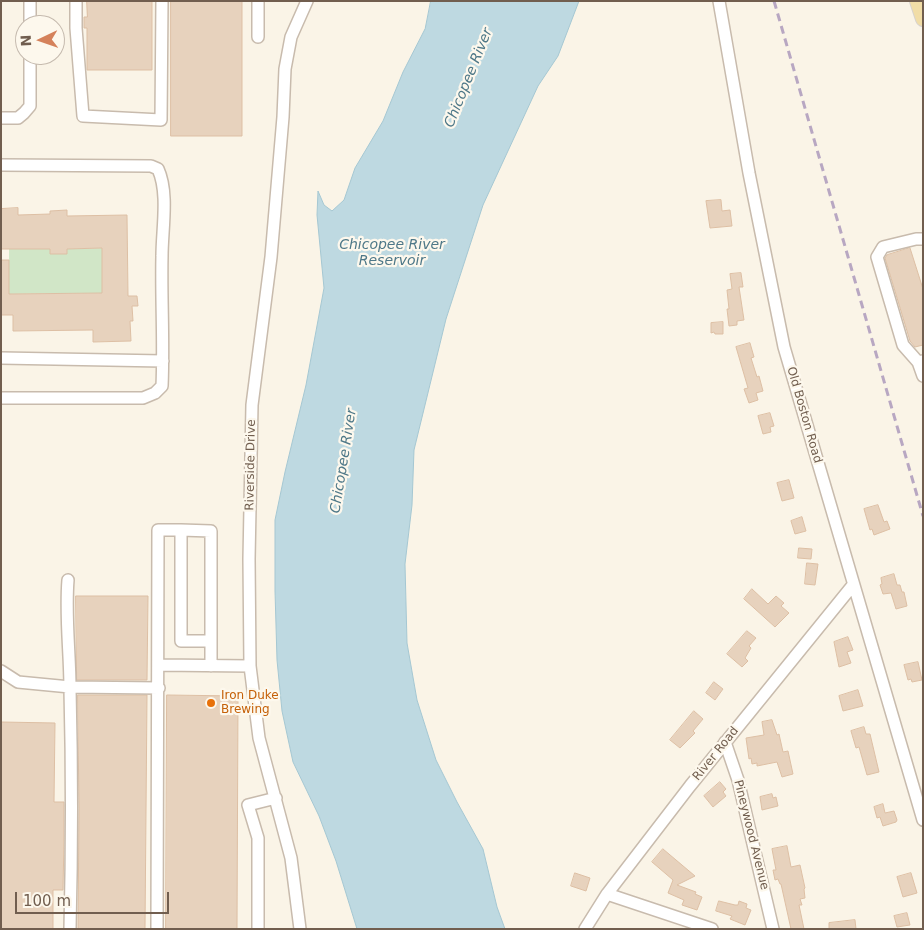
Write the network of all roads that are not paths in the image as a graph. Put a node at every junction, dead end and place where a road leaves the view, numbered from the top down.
1 (30, 1) edge
2 (76, 1) edge
3 (162, 1) edge
4 (258, 1) edge
5 (307, 1) edge
6 (719, 1) edge
7 (917, 1) edge
8 (30, 15) edge
9 (923, 19) edge
10 (258, 36) dead end
11 (30, 65) edge
12 (1, 118) edge
13 (1, 165) edge
14 (923, 239) edge
15 (1, 358) edge
16 (163, 361) junction
17 (920, 362) edge
18 (923, 376) edge
19 (1, 398) edge
20 (181, 530) junction
21 (68, 580) dead end
22 (853, 585) junction
23 (211, 641) junction
24 (159, 665) junction
25 (211, 666) junction
26 (250, 666) junction
27 (1, 671) edge
28 (70, 688) junction
29 (159, 688) junction
30 (725, 742) junction
31 (276, 798) junction
32 (923, 820) edge
33 (608, 894) junction
34 (70, 929) edge
35 (157, 929) edge
36 (258, 929) edge
37 (300, 929) edge
38 (585, 929) edge
39 (712, 929) edge
40 (773, 929) edge

1 - 8 street
2 - 3 street
4 - 10 street
5 - 26 street, Riverside Drive
6 - 22 street, Old Boston Road
7 - 9 main road
11 - 12 street
13 - 16 street
14 - 17 street
15 - 16 street
16 - 19 street
17 - 18 street
20 - 23 street
20 - 23 street
20 - 24 street
21 - 28 street
22 - 30 street, River Road
22 - 32 street, Old Boston Road
23 - 25 street
24 - 25 street
24 - 29 street
25 - 26 street
26 - 31 street, Riverside Drive
27 - 28 street
28 - 29 street
28 - 34 street
29 - 35 street
30 - 33 street, River Road
30 - 40 street, Pineywood Avenue
31 - 36 street
31 - 37 street, Riverside Drive
33 - 38 street, River Road
33 - 39 street

